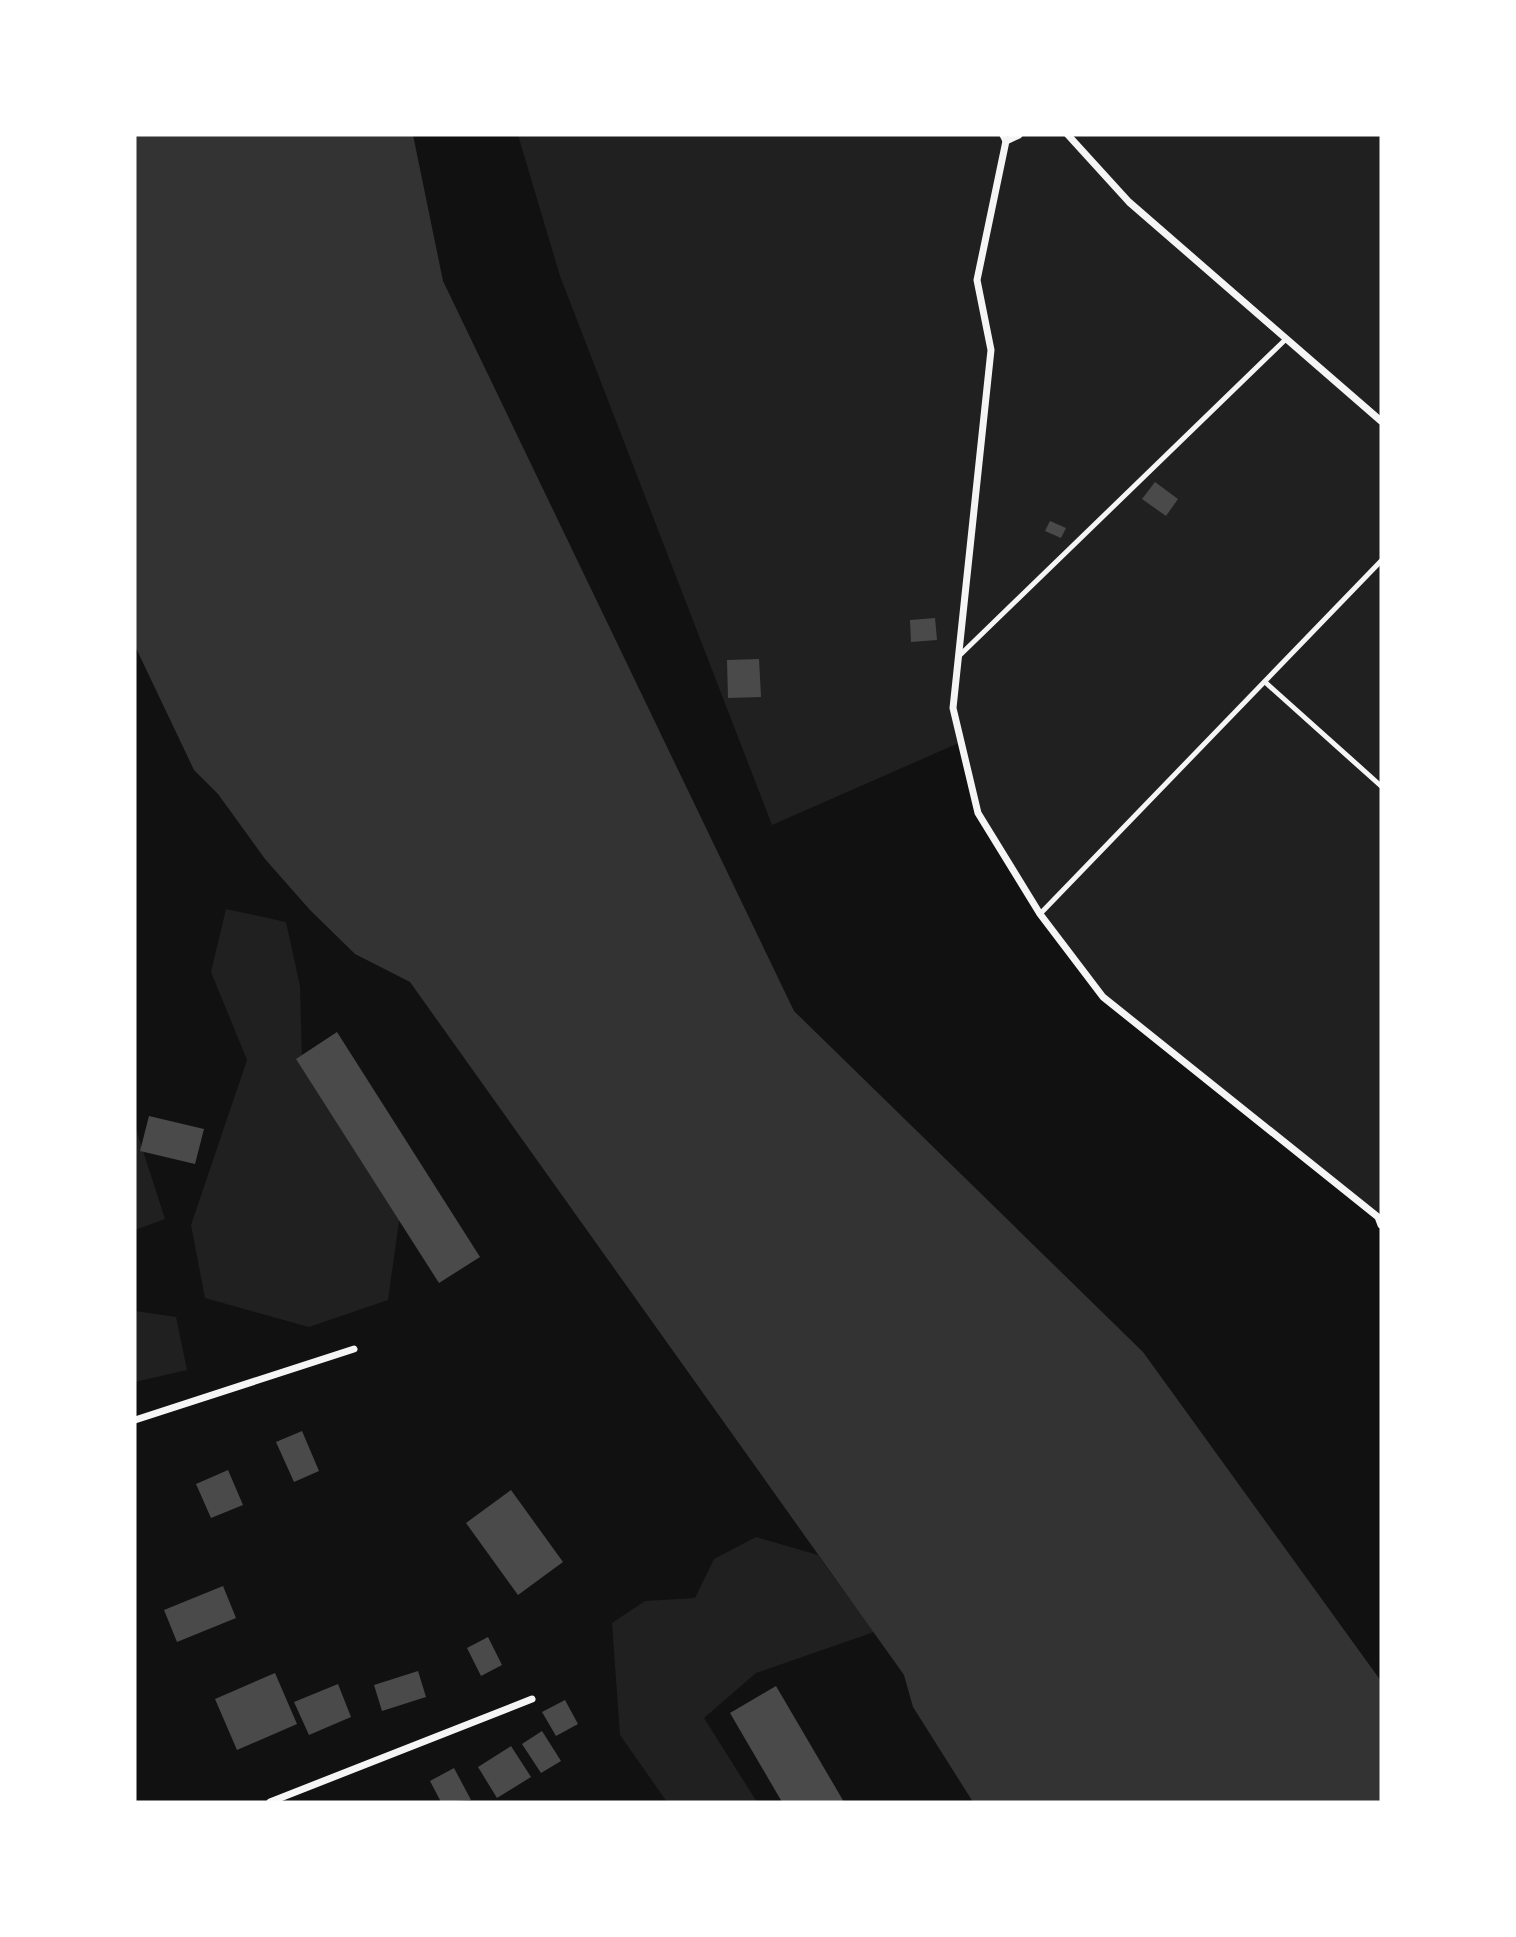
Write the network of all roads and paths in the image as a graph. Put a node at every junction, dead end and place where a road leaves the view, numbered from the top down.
1 (1019, 135) edge
2 (1068, 135) edge
3 (1005, 138) edge
4 (1286, 339) junction
5 (1381, 422) edge
6 (1381, 561) edge
7 (958, 657) junction
8 (1265, 682) junction
9 (1381, 786) edge
10 (1040, 914) junction
11 (1380, 1218) edge
12 (354, 1349) dead end
13 (135, 1420) edge
14 (532, 1699) dead end
15 (270, 1802) edge

1 - 3 street
2 - 4 street
3 - 7 street
4 - 5 street
4 - 7 lane
6 - 8 lane
7 - 10 street
8 - 9 lane
8 - 10 lane
10 - 11 street
12 - 13 street
14 - 15 street

